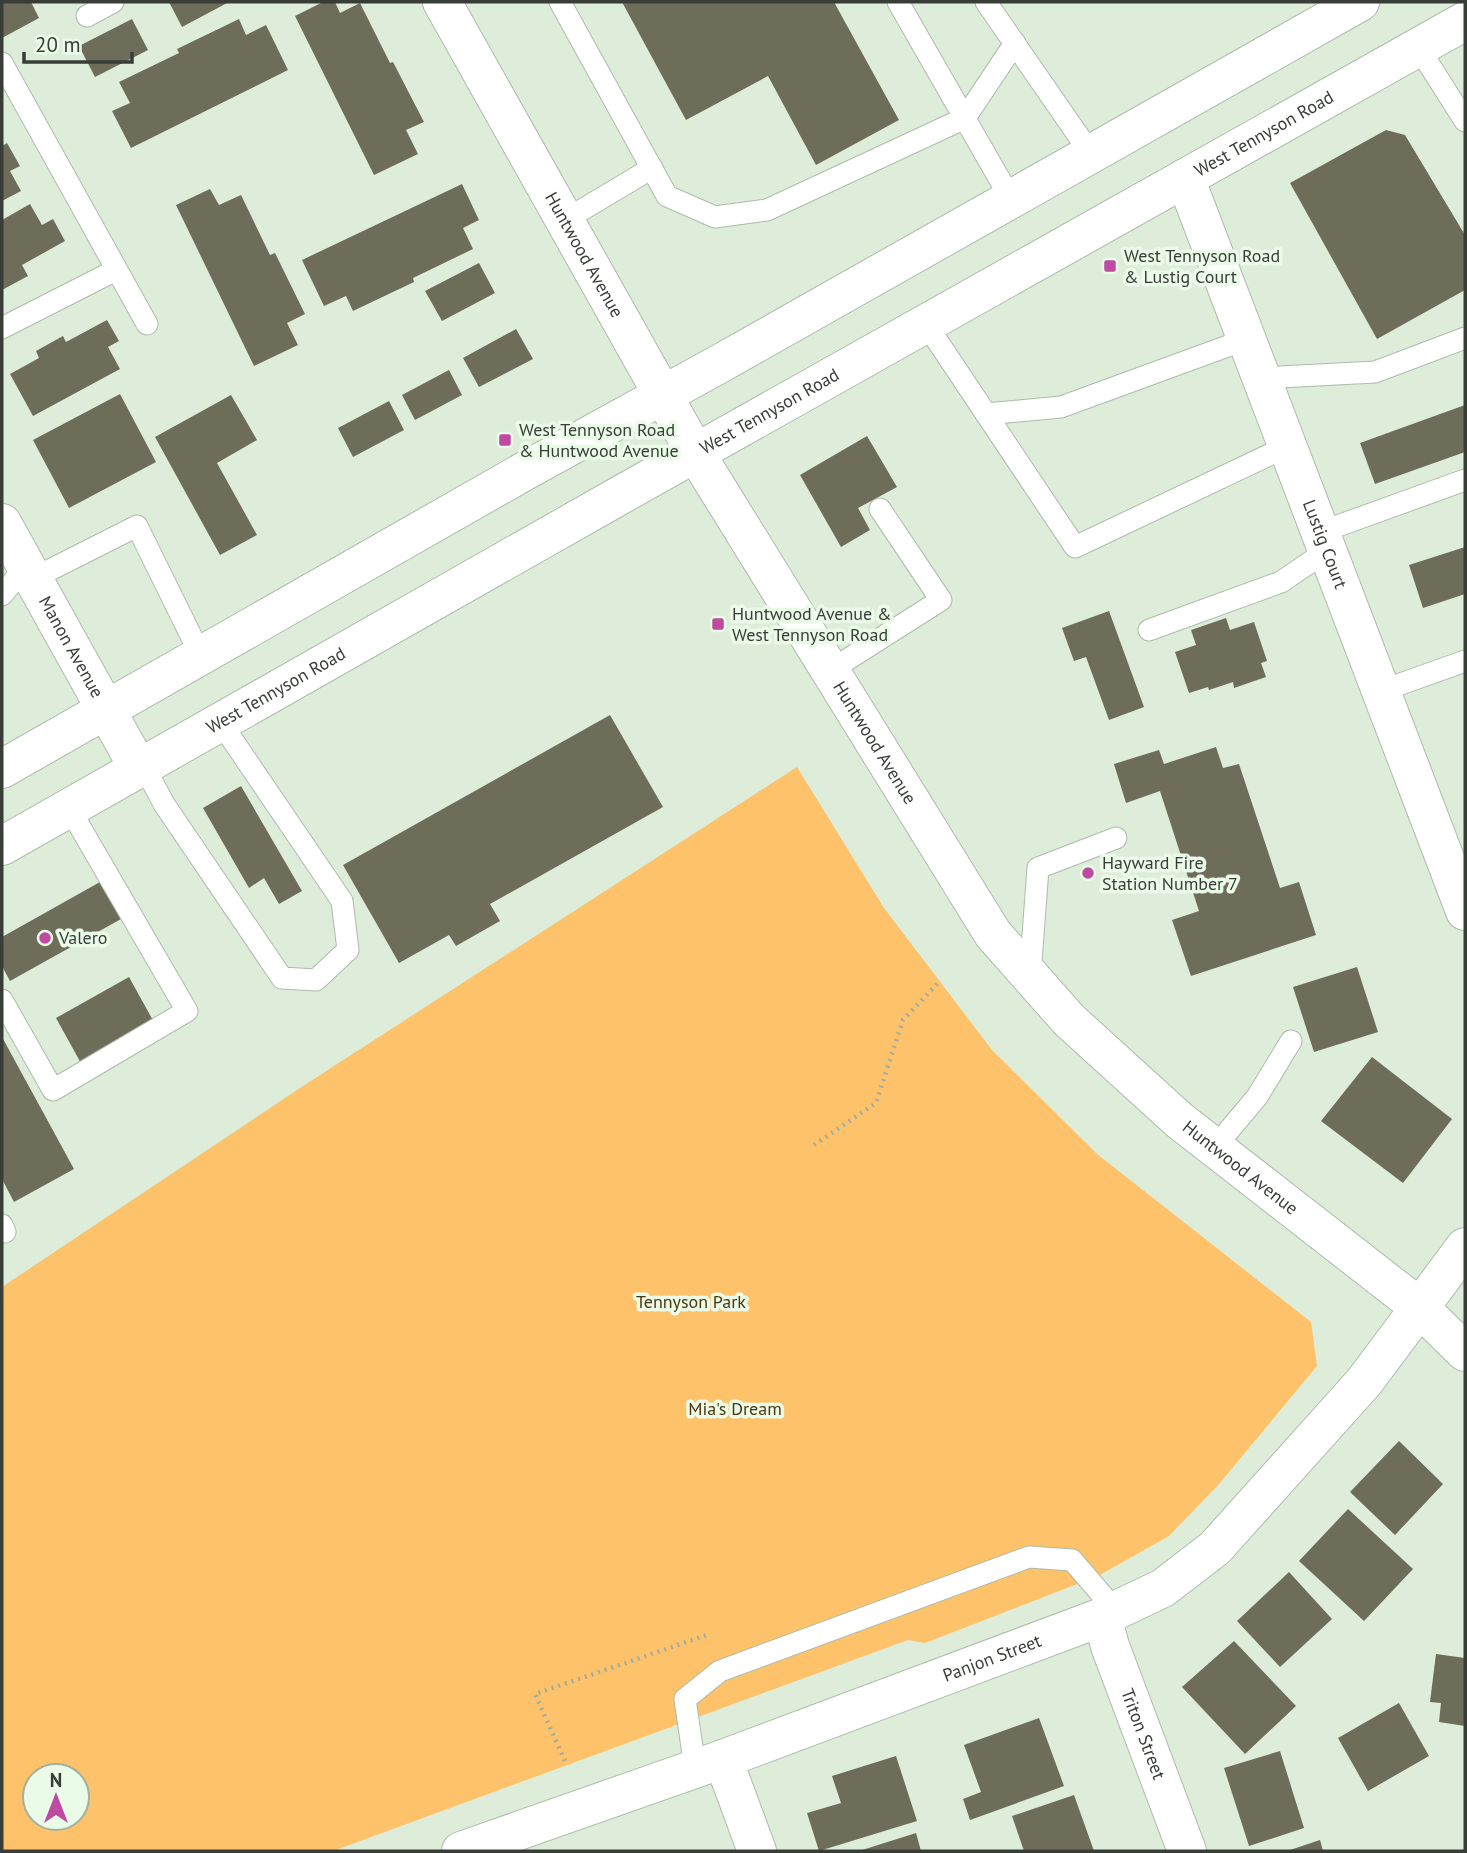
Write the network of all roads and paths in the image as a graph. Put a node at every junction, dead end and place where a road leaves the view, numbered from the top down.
1 (113, 2) edge
2 (442, 2) edge
3 (560, 2) edge
4 (898, 2) edge
5 (986, 2) edge
6 (1347, 5) edge
7 (87, 16) dead end
8 (1465, 20) edge
9 (1015, 43) junction
10 (1418, 47) junction
11 (2, 62) edge
12 (10, 95) edge
13 (965, 118) junction
14 (1465, 121) edge
15 (1091, 154) junction
16 (652, 168) junction
17 (1185, 178) junction
18 (1011, 199) junction
19 (565, 220) junction
20 (116, 270) junction
21 (147, 324) dead end
22 (926, 324) junction
23 (2, 328) edge
24 (1465, 338) edge
25 (1247, 339) junction
26 (1262, 378) junction
27 (663, 395) junction
28 (986, 414) junction
29 (1288, 446) junction
30 (696, 454) junction
31 (1465, 480) edge
32 (880, 509) dead end
33 (2, 523) edge
34 (1324, 541) junction
35 (20, 580) edge
36 (1149, 630) dead end
37 (201, 656) junction
38 (1465, 661) edge
39 (831, 670) junction
40 (1381, 691) junction
41 (105, 711) junction
42 (221, 723) junction
43 (142, 767) junction
44 (2, 769) edge
45 (69, 808) junction
46 (1116, 838) dead end
47 (2, 846) edge
48 (1465, 911) edge
49 (1030, 975) junction
50 (938, 983) dead end
51 (2, 1000) edge
52 (1291, 1041) dead end
53 (814, 1144) dead end
54 (1214, 1148) junction
55 (1465, 1247) edge
56 (1419, 1307) junction
57 (1465, 1352) edge
58 (1109, 1614) junction
59 (707, 1635) dead end
60 (565, 1761) dead end
61 (709, 1763) junction
62 (461, 1851) edge
63 (757, 1851) edge
64 (1187, 1851) edge

1 - 7 lane
2 - 19 street, Huntwood Avenue
3 - 16 lane
4 - 13 lane
5 - 9 lane
6 - 15 street
8 - 10 street, West Tennyson Road
9 - 13 lane
9 - 15 lane
10 - 14 lane
10 - 17 street, West Tennyson Road
11 - 12 lane
12 - 20 lane
13 - 16 lane
13 - 18 lane
15 - 18 street
16 - 19 lane
17 - 22 street, West Tennyson Road
17 - 25 street, Lustig Court
18 - 27 street
19 - 27 street, Huntwood Avenue
20 - 21 lane
20 - 23 lane
22 - 28 lane
22 - 30 street, West Tennyson Road
24 - 26 lane
25 - 26 street, Lustig Court
25 - 28 lane
26 - 29 street, Lustig Court
27 - 30 street, Huntwood Avenue
27 - 37 street
28 - 29 lane
29 - 34 street, Lustig Court
30 - 39 street, Huntwood Avenue
30 - 42 street, West Tennyson Road
31 - 34 lane
32 - 39 lane
33 - 35 street, Manon Avenue
34 - 36 lane
34 - 40 street, Lustig Court
35 - 37 lane
35 - 41 street, Manon Avenue
37 - 41 street
38 - 40 lane
39 - 49 street, Huntwood Avenue
40 - 48 street, Lustig Court
41 - 43 street, Manon Avenue
41 - 44 street
42 - 43 street, West Tennyson Road
42 - 43 lane
43 - 45 street, West Tennyson Road
45 - 47 street, West Tennyson Road
45 - 51 lane
46 - 49 lane
49 - 54 street, Huntwood Avenue
50 - 53 path
52 - 54 lane
54 - 56 street, Huntwood Avenue
55 - 56 street
56 - 57 street, Huntwood Avenue
56 - 58 street, Panjon Street
58 - 61 street, Panjon Street
58 - 61 lane
58 - 64 street, Triton Street
59 - 60 path
61 - 62 street, Panjon Street
61 - 63 street

